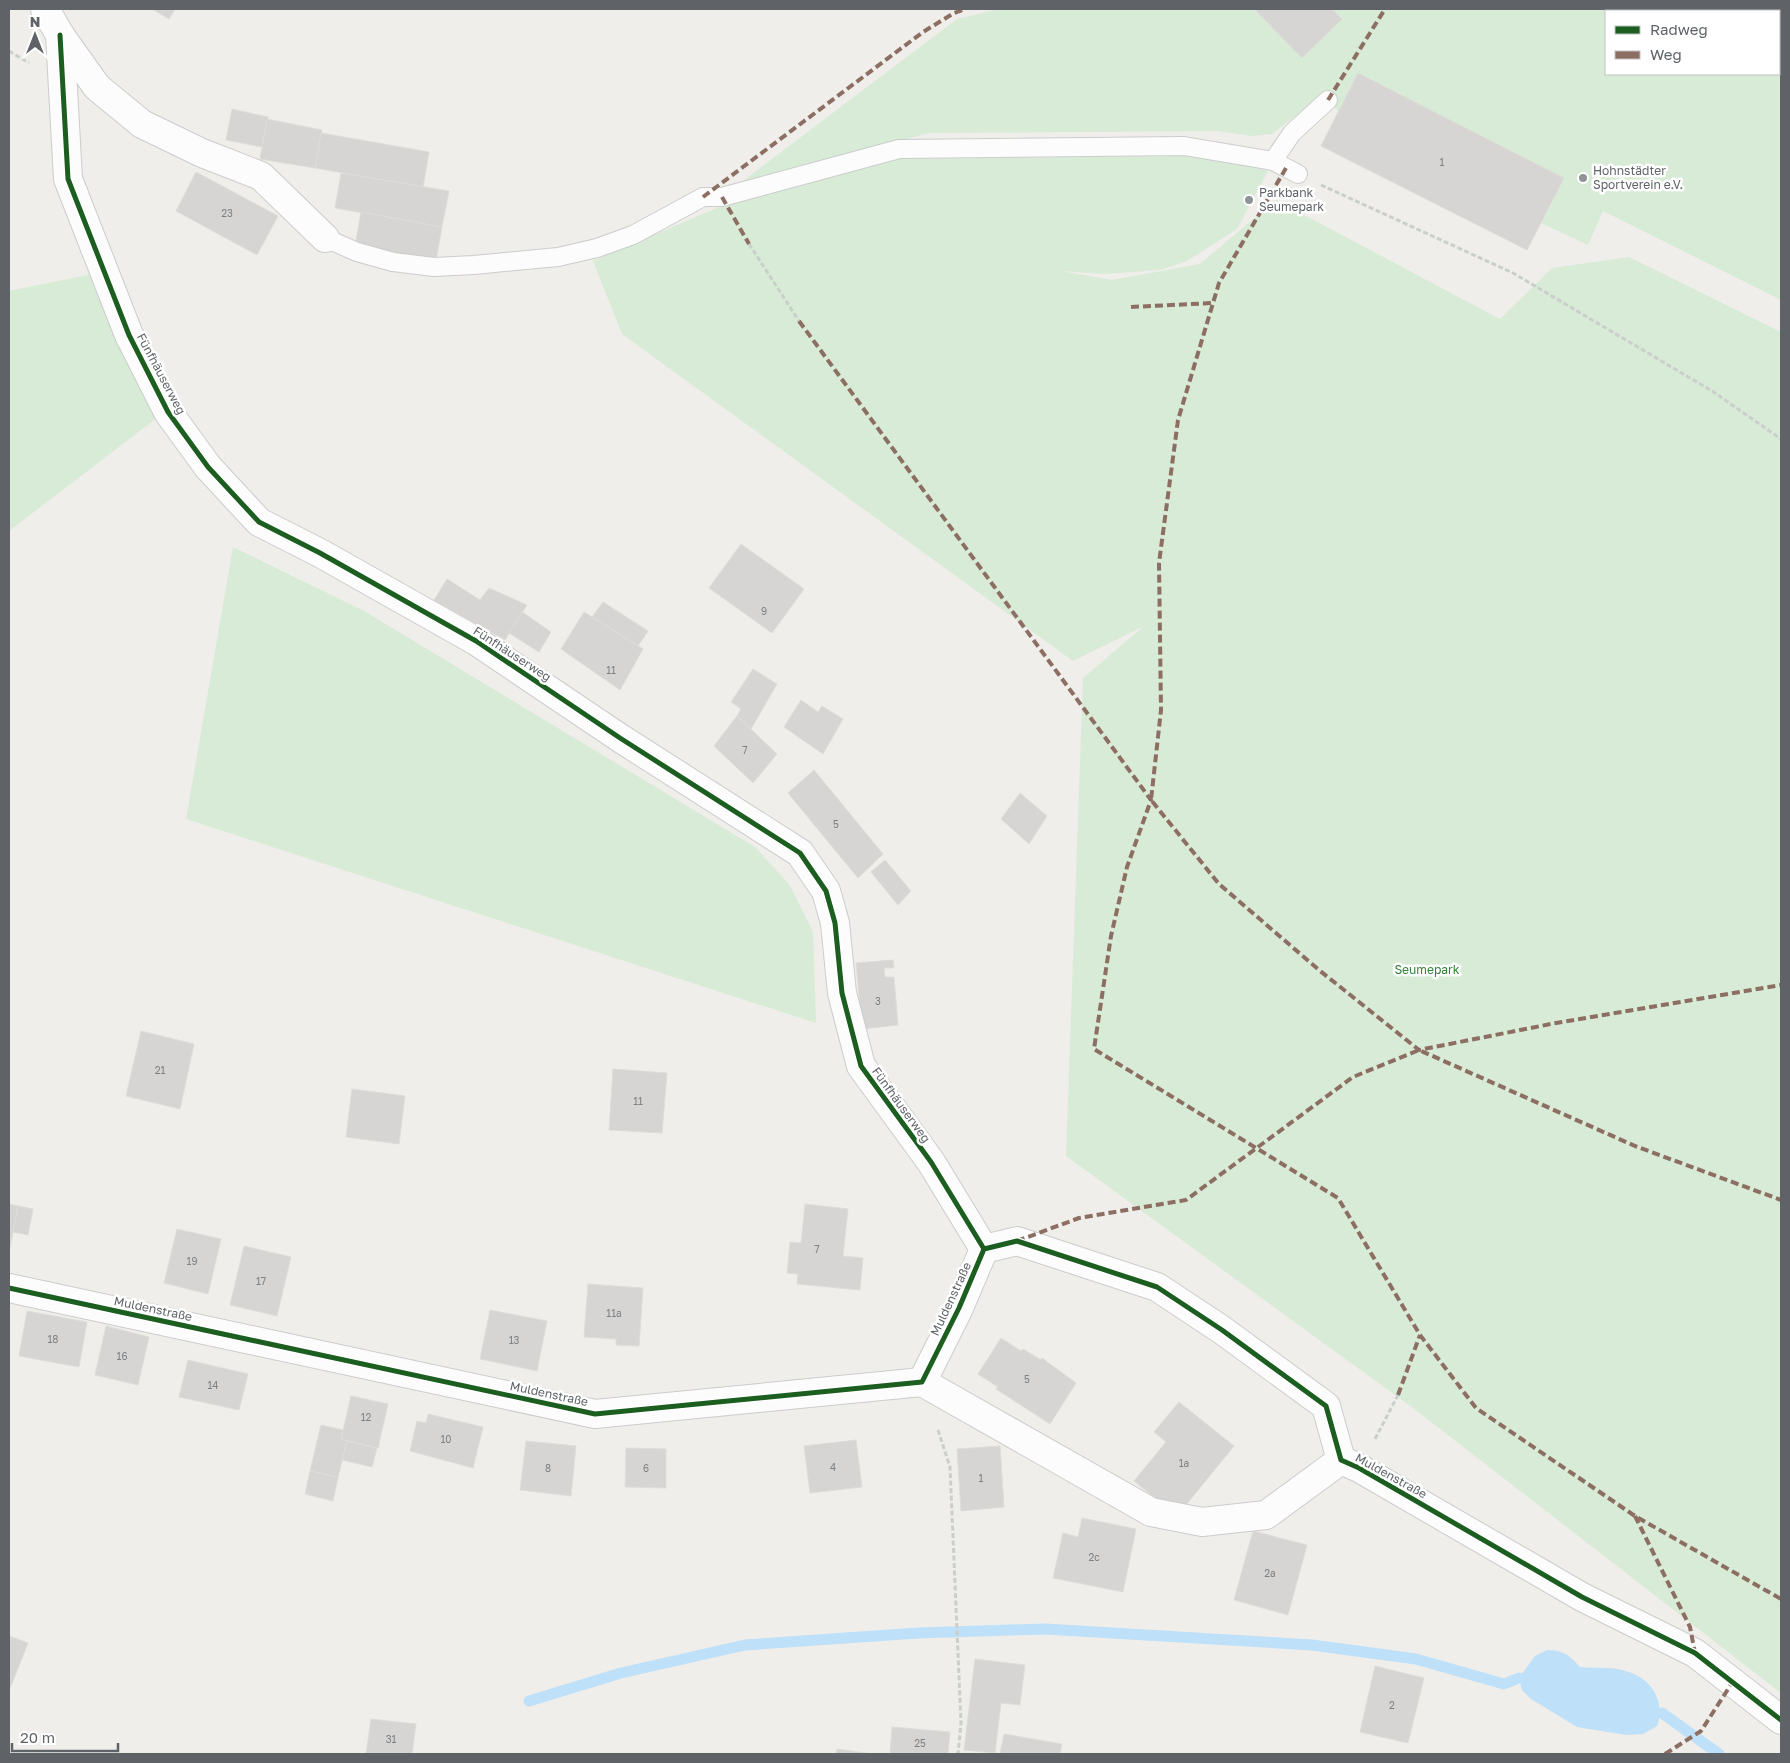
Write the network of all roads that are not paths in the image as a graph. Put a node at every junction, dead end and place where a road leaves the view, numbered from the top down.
1 (45, 9) edge
2 (60, 35) junction
3 (1328, 100) dead end
4 (1273, 161) junction
5 (1298, 174) road end
6 (325, 238) joint
7 (984, 1250) junction
8 (9, 1288) edge
9 (922, 1382) junction
10 (1350, 1464) junction
11 (1781, 1720) edge

1 - 2 street, Fünfhäuserweg
2 - 6 street, Fünfhäuserweg
2 - 7 street, Fünfhäuserweg
3 - 4 lane
4 - 5 lane
4 - 6 lane
7 - 9 street, Muldenstraße
7 - 10 street, Muldenstraße
8 - 9 street, Muldenstraße
9 - 10 street, Muldenstraße
10 - 11 street, Muldenstraße

